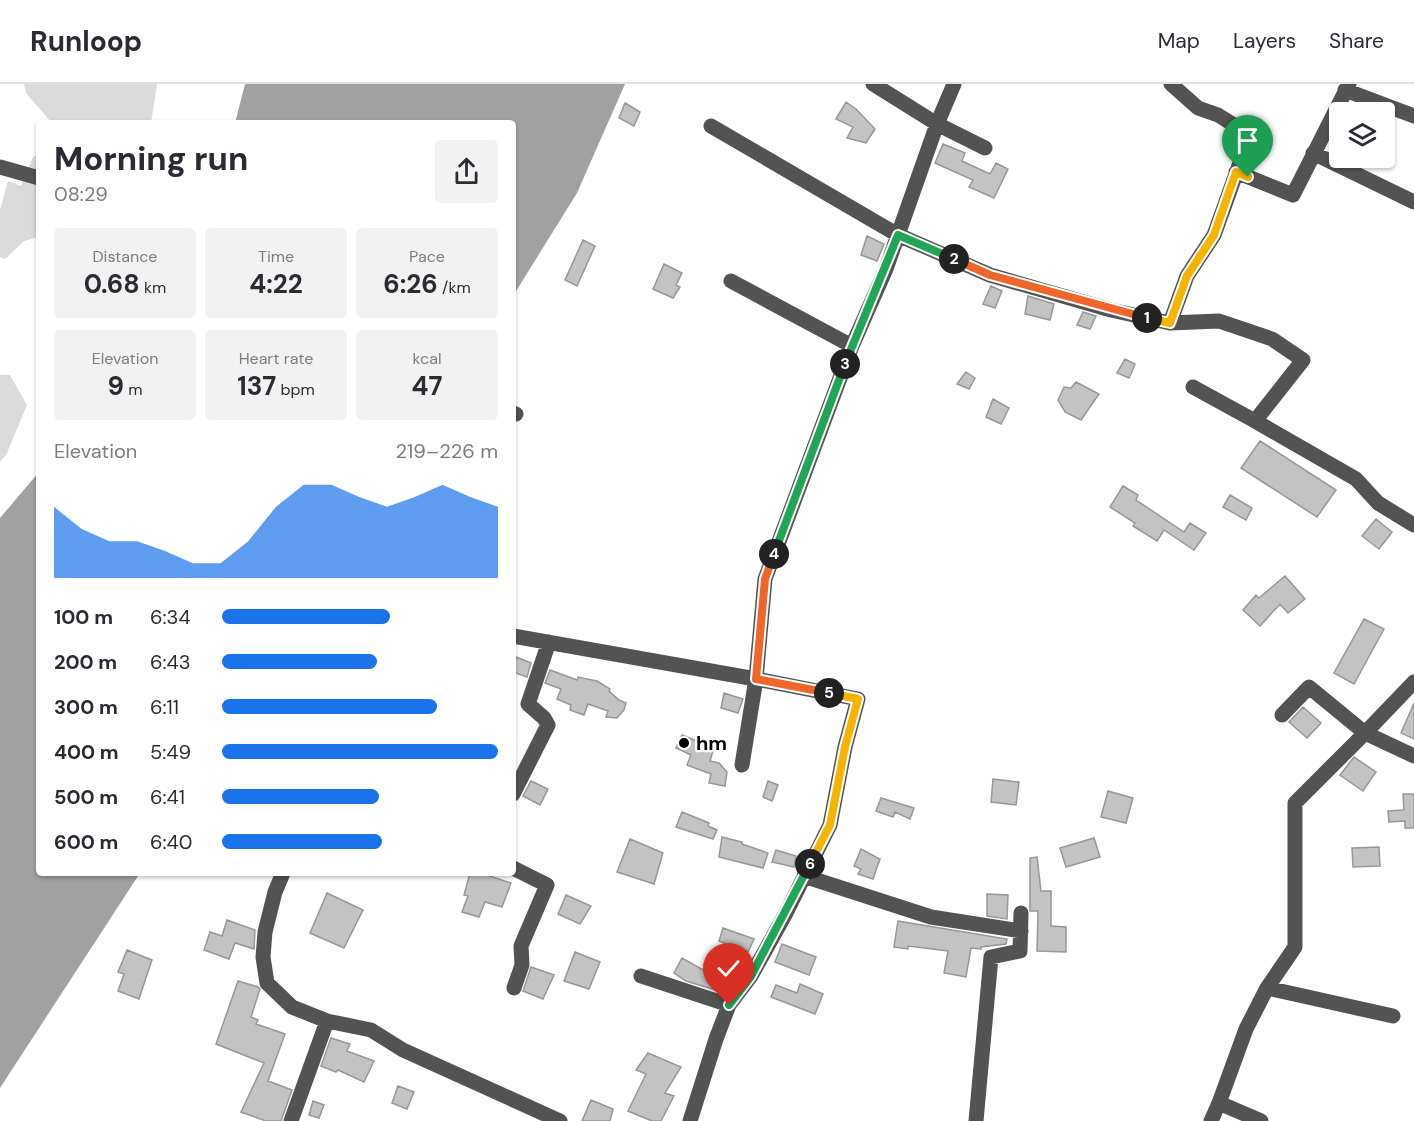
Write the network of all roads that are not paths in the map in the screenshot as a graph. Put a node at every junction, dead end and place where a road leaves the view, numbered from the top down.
1 (873, 84) edge
2 (954, 84) edge
3 (1171, 84) edge
4 (1347, 87) edge
5 (1414, 116) edge
6 (937, 124) junction
7 (711, 126) dead end
8 (985, 148) dead end
9 (1313, 153) junction
10 (0, 167) edge
11 (1236, 172) junction
12 (36, 177) edge
13 (1414, 202) edge
14 (898, 235) junction
15 (731, 281) dead end
16 (1170, 323) junction
17 (852, 346) junction
18 (1193, 387) dead end
19 (1255, 421) junction
20 (1414, 525) edge
21 (516, 636) edge
22 (549, 642) junction
23 (756, 679) junction
24 (1414, 682) edge
25 (1282, 716) dead end
26 (1365, 732) junction
27 (1414, 756) edge
28 (742, 765) dead end
29 (516, 788) edge
30 (516, 870) edge
31 (282, 876) edge
32 (804, 876) junction
33 (1022, 913) dead end
34 (1021, 931) junction
35 (641, 976) dead end
36 (514, 988) dead end
37 (1267, 988) junction
38 (729, 1005) junction
39 (1393, 1016) dead end
40 (327, 1021) junction
41 (1219, 1103) junction
42 (291, 1121) edge
43 (561, 1121) edge
44 (690, 1121) edge
45 (976, 1121) edge
46 (1211, 1121) edge
47 (1261, 1121) edge

1 - 6 street
2 - 6 street
3 - 11 street
4 - 5 street
4 - 9 street
6 - 8 street
6 - 14 street
7 - 14 street
9 - 11 street
9 - 13 street
10 - 12 street
11 - 16 street
14 - 16 street
14 - 17 street
15 - 17 street
16 - 19 street
17 - 23 street
18 - 19 street
19 - 20 street
21 - 22 street
22 - 23 street
22 - 29 street
23 - 28 street
23 - 32 street
24 - 26 street
25 - 26 street
26 - 27 street
26 - 37 street
30 - 36 street
31 - 40 street
32 - 34 street
32 - 38 street
33 - 34 street
34 - 45 street
35 - 38 street
37 - 39 street
37 - 41 street
38 - 44 street
40 - 42 street
40 - 43 street
41 - 46 street
41 - 47 street

